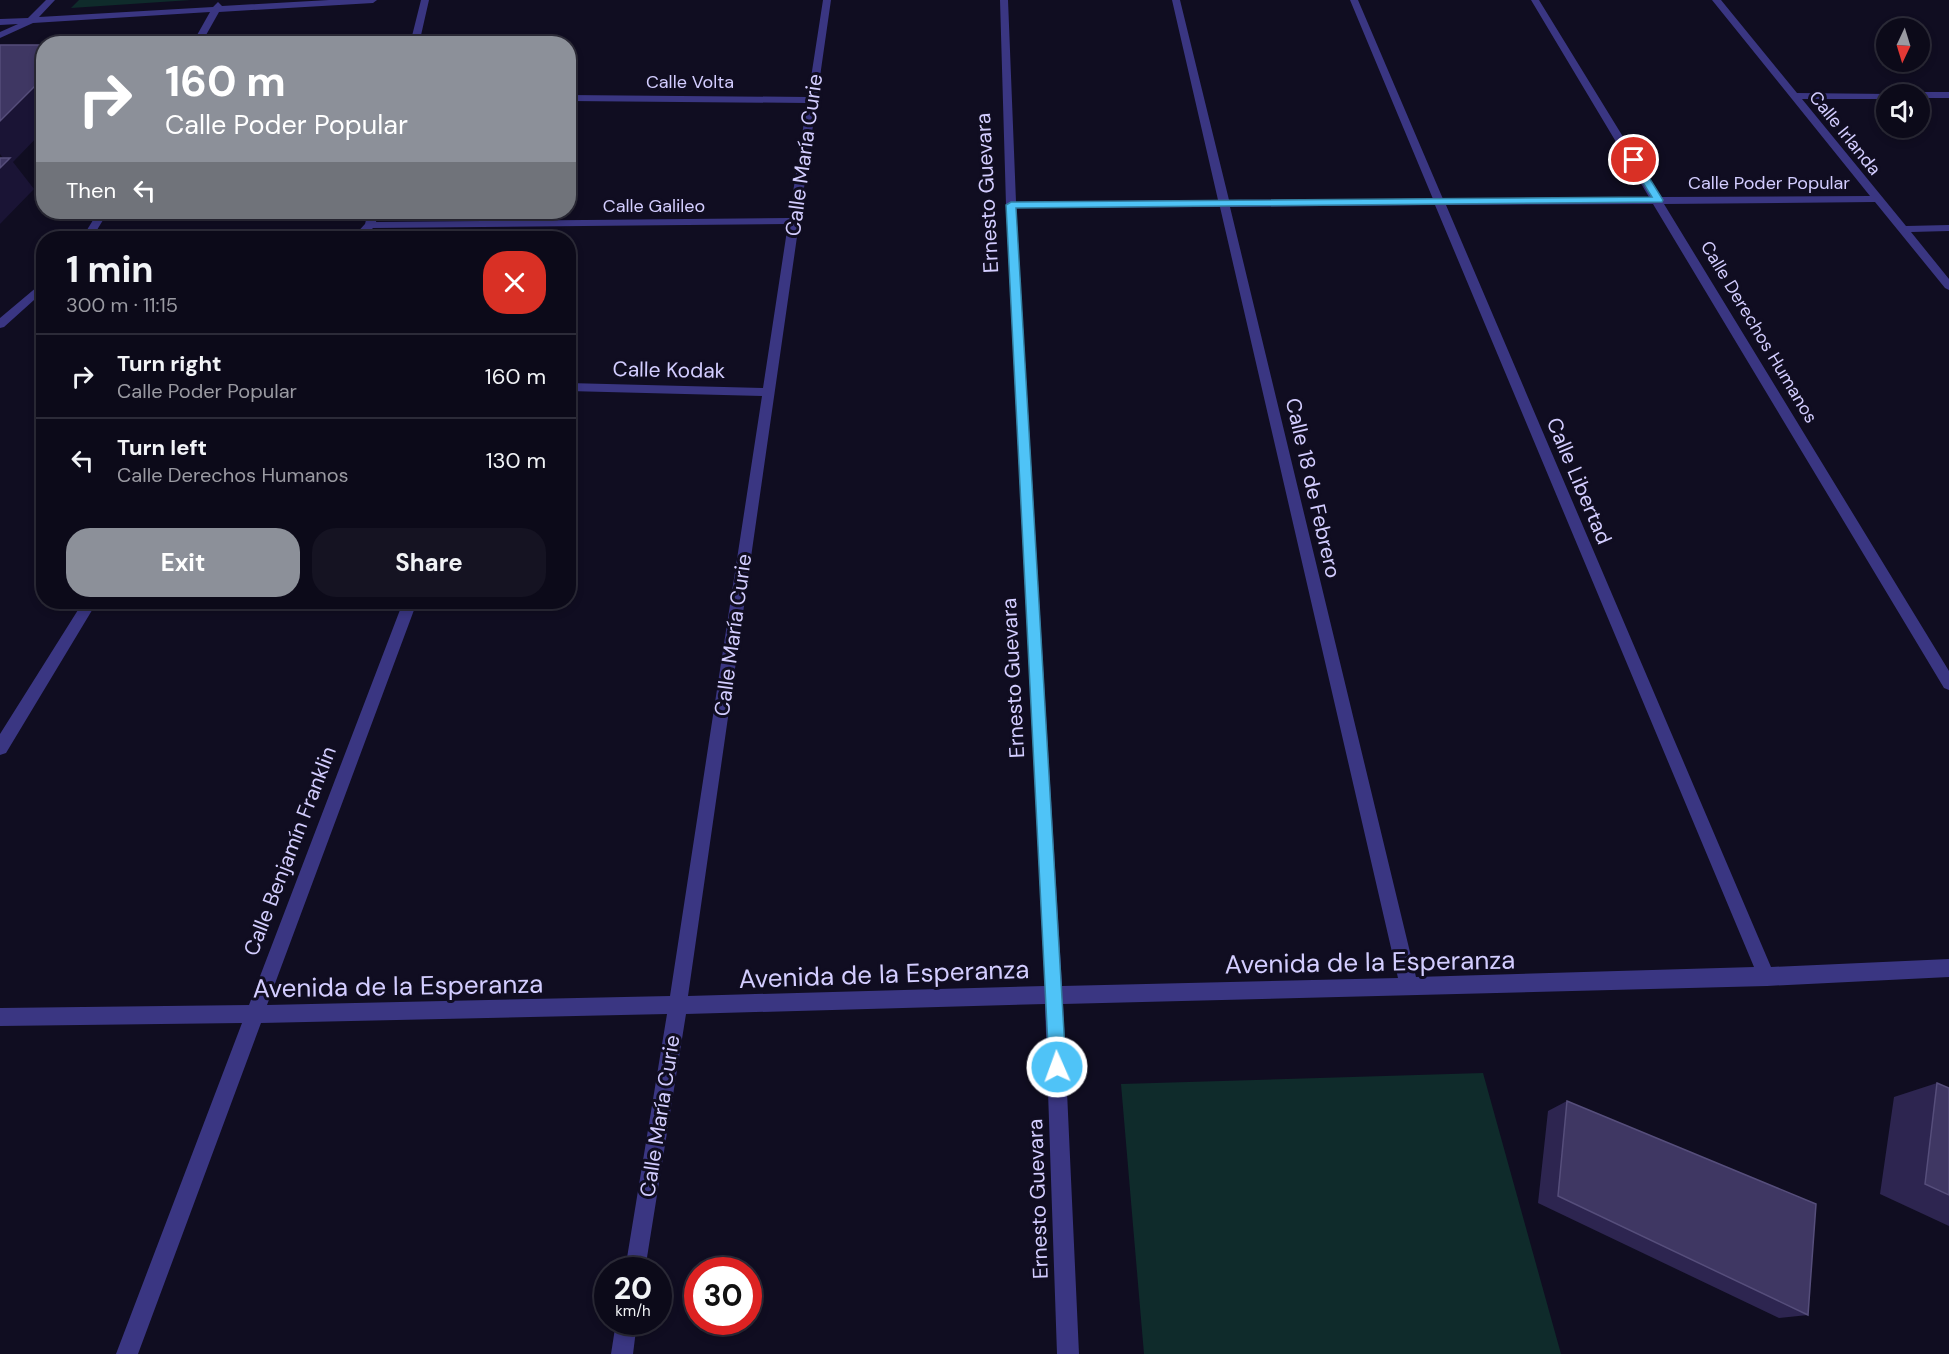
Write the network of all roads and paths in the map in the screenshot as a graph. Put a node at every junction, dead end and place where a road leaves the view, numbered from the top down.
1 (51, 0) edge
2 (221, 0) edge
3 (373, 0) edge
4 (425, 0) edge
5 (827, 0) edge
6 (1004, 0) edge
7 (1176, 0) edge
8 (1354, 0) edge
9 (1535, 0) edge
10 (1716, 0) edge
11 (215, 10) junction
12 (0, 22) edge
13 (29, 22) junction
14 (0, 35) edge
15 (200, 36) edge
16 (416, 36) edge
17 (1930, 95) edge
18 (1949, 95) edge
19 (1795, 96) junction
20 (1876, 96) edge
21 (576, 98) edge
22 (812, 100) junction
23 (1878, 199) junction
24 (1658, 200) junction
25 (1224, 202) junction
26 (1438, 202) junction
27 (1011, 205) junction
28 (371, 219) edge
29 (794, 221) junction
30 (370, 225) junction
31 (1949, 228) edge
32 (1903, 229) junction
33 (364, 231) edge
34 (1949, 286) edge
35 (36, 291) edge
36 (0, 324) edge
37 (576, 387) edge
38 (769, 392) junction
39 (86, 609) edge
40 (407, 609) edge
41 (1949, 684) edge
42 (0, 748) edge
43 (1949, 968) edge
44 (1767, 977) junction
45 (1409, 987) junction
46 (1054, 995) junction
47 (678, 1005) junction
48 (254, 1015) junction
49 (0, 1017) edge
50 (637, 1257) edge
51 (625, 1335) edge
52 (127, 1354) edge
53 (622, 1354) edge
54 (1068, 1354) edge

1 - 13 street
2 - 11 street
3 - 11 street
4 - 16 street
5 - 22 street, Calle María Curie
6 - 27 street, Ernesto Guevara
7 - 25 street, Calle 18 de Febrero
8 - 26 street, Calle Libertad
9 - 24 street, Calle Derechos Humanos
10 - 19 street, Calle Irlanda
11 - 13 street
11 - 15 street
12 - 13 street
13 - 14 street
17 - 18 street
19 - 20 street
19 - 23 street, Calle Irlanda
21 - 22 street, Calle Volta
22 - 29 street, Calle María Curie
23 - 24 street, Calle Poder Popular
23 - 32 street, Calle Irlanda
24 - 26 street, Calle Poder Popular
24 - 41 street, Calle Derechos Humanos
25 - 26 street, Calle Poder Popular
25 - 27 street, Calle Poder Popular
25 - 45 street, Calle 18 de Febrero
26 - 44 street, Calle Libertad
27 - 46 street, Ernesto Guevara
28 - 30 street
29 - 30 street, Calle Galileo
29 - 38 street, Calle María Curie
30 - 33 street
31 - 32 street
32 - 34 street, Calle Irlanda
35 - 36 street
37 - 38 street, Calle Kodak
38 - 47 street, Calle María Curie
39 - 42 street
40 - 48 street, Calle Benjamín Franklin
43 - 44 street, Avenida de la Esperanza
44 - 45 street, Avenida de la Esperanza
45 - 46 street, Avenida de la Esperanza
46 - 47 street, Avenida de la Esperanza
46 - 54 street, Ernesto Guevara
47 - 48 street, Avenida de la Esperanza
47 - 50 street, Calle María Curie
48 - 49 street, Avenida de la Esperanza
48 - 52 street, Calle Benjamín Franklin
51 - 53 street

